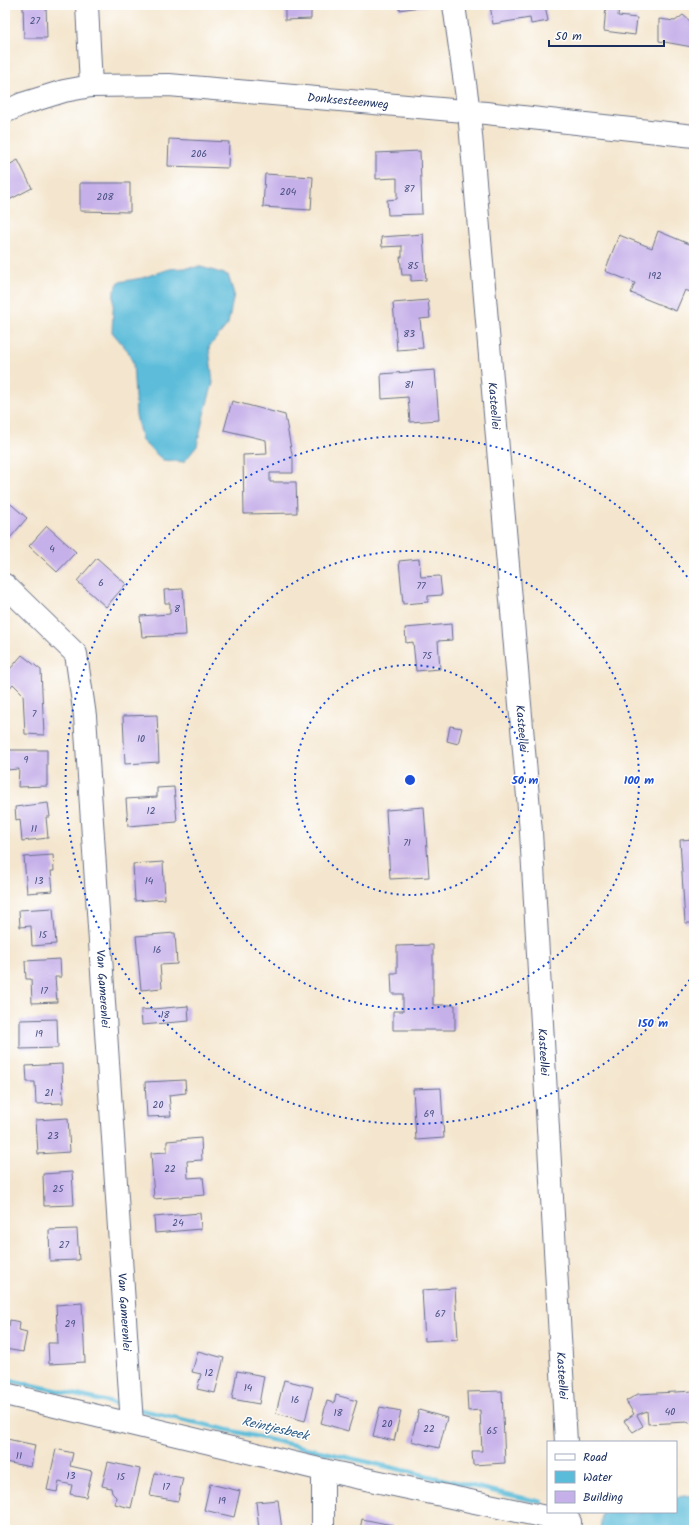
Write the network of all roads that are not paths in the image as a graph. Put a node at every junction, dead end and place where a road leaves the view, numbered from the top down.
1 (87, 5) edge
2 (454, 5) edge
3 (91, 86) junction
4 (5, 112) edge
5 (469, 112) junction
6 (694, 136) edge
7 (5, 586) edge
8 (5, 1394) edge
9 (132, 1424) junction
10 (566, 1441) edge
11 (323, 1470) junction
12 (570, 1521) edge
13 (323, 1530) edge

1 - 3 street
2 - 5 street, Kasteellei
3 - 4 street, Donksesteenweg
3 - 5 street, Donksesteenweg
5 - 6 street, Donksesteenweg
5 - 10 street, Kasteellei
7 - 9 street, Van Gamerenlei
8 - 9 street
9 - 11 street
11 - 12 street
11 - 13 street

